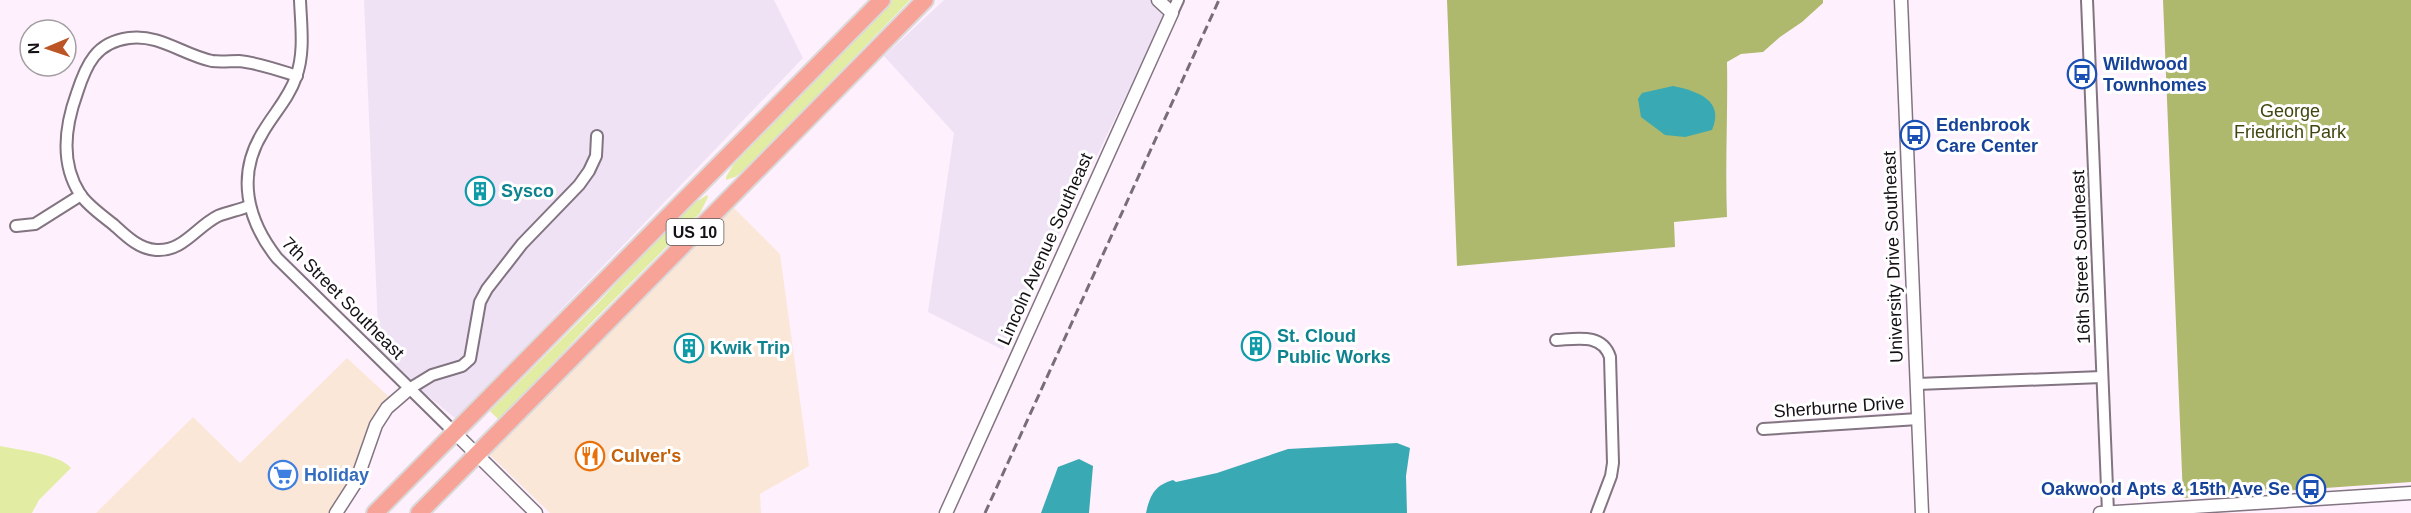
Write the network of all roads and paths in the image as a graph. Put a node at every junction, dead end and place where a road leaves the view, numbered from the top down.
1 (300, 0) edge
2 (882, 0) edge
3 (925, 0) edge
4 (1158, 0) edge
5 (1178, 0) edge
6 (1901, 0) edge
7 (2087, 0) edge
8 (1172, 13) junction
9 (297, 76) junction
10 (597, 136) dead end
11 (81, 195) junction
12 (249, 206) junction
13 (16, 226) dead end
14 (1556, 340) dead end
15 (2102, 377) junction
16 (1917, 384) junction
17 (410, 389) junction
18 (1918, 419) junction
19 (1763, 429) dead end
20 (454, 432) junction
21 (477, 455) junction
22 (2411, 494) edge
23 (534, 512) edge
24 (2108, 512) edge
25 (336, 513) edge
26 (375, 513) edge
27 (419, 513) edge
28 (946, 513) edge
29 (1597, 513) edge
30 (1922, 513) edge
31 (2100, 513) edge

1 - 9 street, 7th Street Southeast
2 - 20 highway, US 10
3 - 21 highway, US 10
4 - 8 street
5 - 8 street, Lincoln Avenue Southeast
6 - 16 street, University Drive Southeast
7 - 15 street, 16th Street Southeast
8 - 28 street, Lincoln Avenue Southeast
9 - 11 street
9 - 12 street, 7th Street Southeast
10 - 17 street
11 - 12 street
11 - 13 street
12 - 17 street, 7th Street Southeast
14 - 29 street
15 - 16 street
15 - 24 street, 16th Street Southeast
16 - 18 street, University Drive Southeast
17 - 20 street, 7th Street Southeast
17 - 25 street
18 - 19 street, Sherburne Drive
18 - 30 street, University Drive Southeast
20 - 21 street
20 - 26 highway, US 10
21 - 23 street
21 - 27 highway, US 10
22 - 24 street
24 - 31 street

